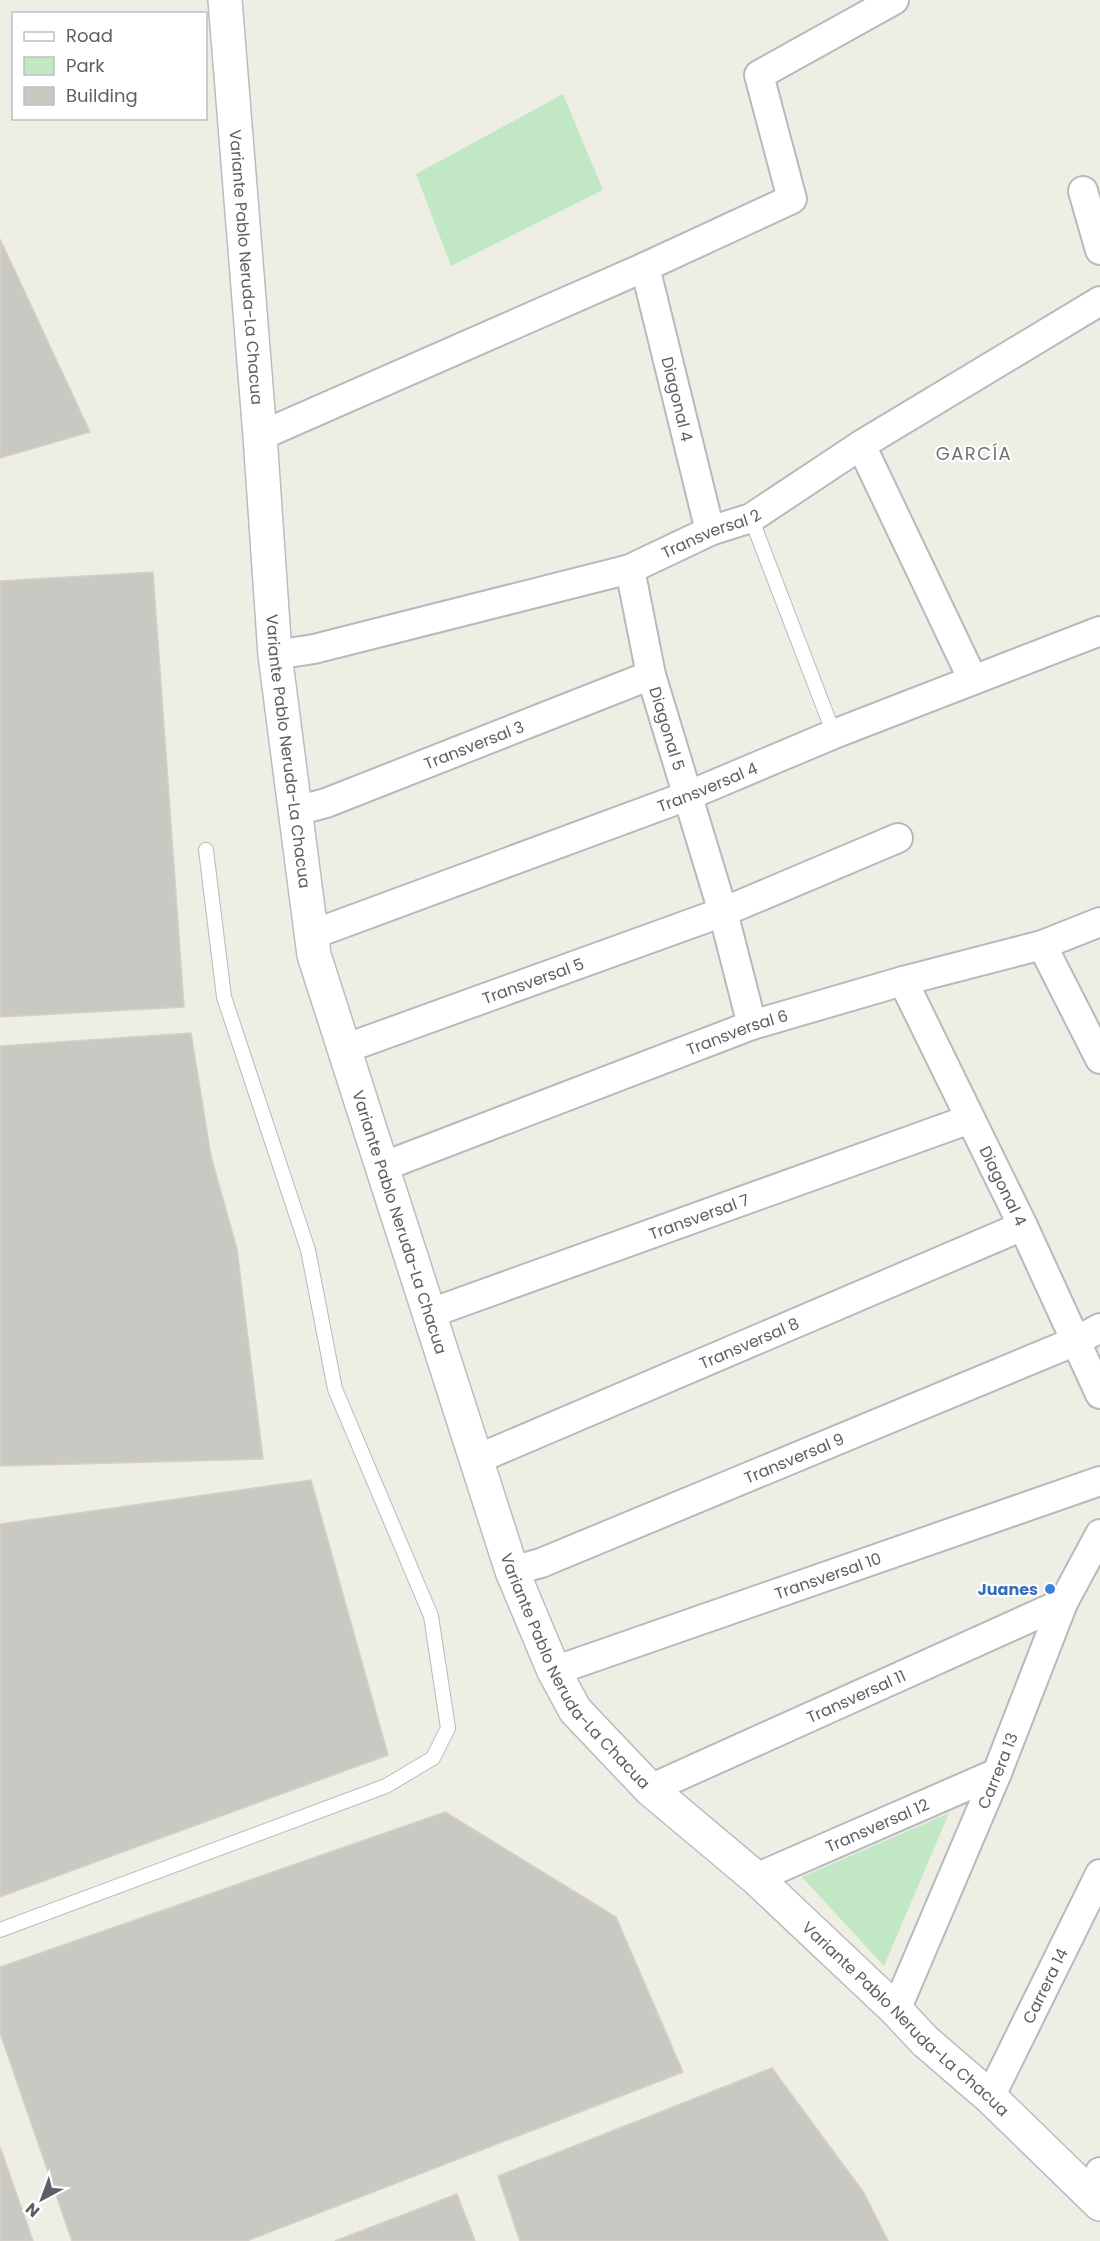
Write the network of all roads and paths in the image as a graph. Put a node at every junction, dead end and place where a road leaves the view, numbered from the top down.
1 (225, 0) edge
2 (894, 0) edge
3 (1083, 191) dead end
4 (1100, 250) edge
5 (645, 267) junction
6 (1100, 301) edge
7 (260, 436) junction
8 (861, 445) junction
9 (751, 518) junction
10 (710, 531) junction
11 (630, 569) junction
12 (1100, 631) edge
13 (275, 655) junction
14 (651, 675) junction
15 (973, 680) junction
16 (834, 734) junction
17 (687, 796) junction
18 (296, 811) junction
19 (898, 838) dead end
20 (206, 850) dead end
21 (723, 912) junction
22 (1100, 922) edge
23 (311, 935) junction
24 (1042, 945) junction
25 (903, 981) junction
26 (752, 1025) junction
27 (344, 1049) junction
28 (1100, 1059) edge
29 (970, 1119) junction
30 (382, 1167) junction
31 (1023, 1226) junction
32 (428, 1314) junction
33 (1088, 1334) edge
34 (1100, 1394) edge
35 (475, 1460) junction
36 (1100, 1481) edge
37 (1100, 1534) edge
38 (512, 1571) junction
39 (1063, 1603) junction
40 (554, 1671) junction
41 (997, 1773) junction
42 (650, 1789) junction
43 (1100, 1874) edge
44 (756, 1878) junction
45 (0, 1930) edge
46 (896, 2010) junction
47 (990, 2097) junction
48 (1097, 2189) edge

1 - 7 street, Variante Pablo Neruda-La Chacua
2 - 5 street
3 - 4 street
5 - 7 street
5 - 10 street, Diagonal 4
6 - 8 street, Transversal 2
7 - 13 street, Variante Pablo Neruda-La Chacua
8 - 9 street, Transversal 2
8 - 15 street
9 - 10 street, Transversal 2
9 - 16 lane
10 - 11 street, Transversal 2
11 - 13 street, Transversal 2
11 - 14 street, Diagonal 5
12 - 15 street, Transversal 4
13 - 18 street, Variante Pablo Neruda-La Chacua
14 - 17 street, Diagonal 5
14 - 18 street, Transversal 3
15 - 16 street, Transversal 4
16 - 17 street, Transversal 4
17 - 21 street, Diagonal 5
17 - 23 street, Transversal 4
18 - 23 street, Variante Pablo Neruda-La Chacua
19 - 21 street, Transversal 5
20 - 45 lane
21 - 26 street, Diagonal 5
21 - 27 street, Transversal 5
22 - 24 street, Transversal 6
23 - 27 street, Variante Pablo Neruda-La Chacua
24 - 25 street, Transversal 6
24 - 28 street
25 - 26 street, Transversal 6
25 - 29 street, Diagonal 4
26 - 30 street, Transversal 6
27 - 30 street, Variante Pablo Neruda-La Chacua
29 - 31 street, Diagonal 4
29 - 32 street, Transversal 7
30 - 32 street, Variante Pablo Neruda-La Chacua
31 - 33 street, Diagonal 4
31 - 35 street, Transversal 8
32 - 35 street, Variante Pablo Neruda-La Chacua
33 - 34 street, Diagonal 4
33 - 38 street, Transversal 9
35 - 38 street, Variante Pablo Neruda-La Chacua
36 - 40 street, Transversal 10
37 - 39 street, Carrera 13
38 - 40 street, Variante Pablo Neruda-La Chacua
39 - 41 street, Carrera 13
39 - 42 street, Transversal 11
40 - 42 street, Variante Pablo Neruda-La Chacua
41 - 44 street, Transversal 12
41 - 46 street, Carrera 13
42 - 44 street, Variante Pablo Neruda-La Chacua
43 - 47 street, Carrera 14
44 - 46 street, Variante Pablo Neruda-La Chacua
46 - 47 street, Variante Pablo Neruda-La Chacua
47 - 48 street, Variante Pablo Neruda-La Chacua

